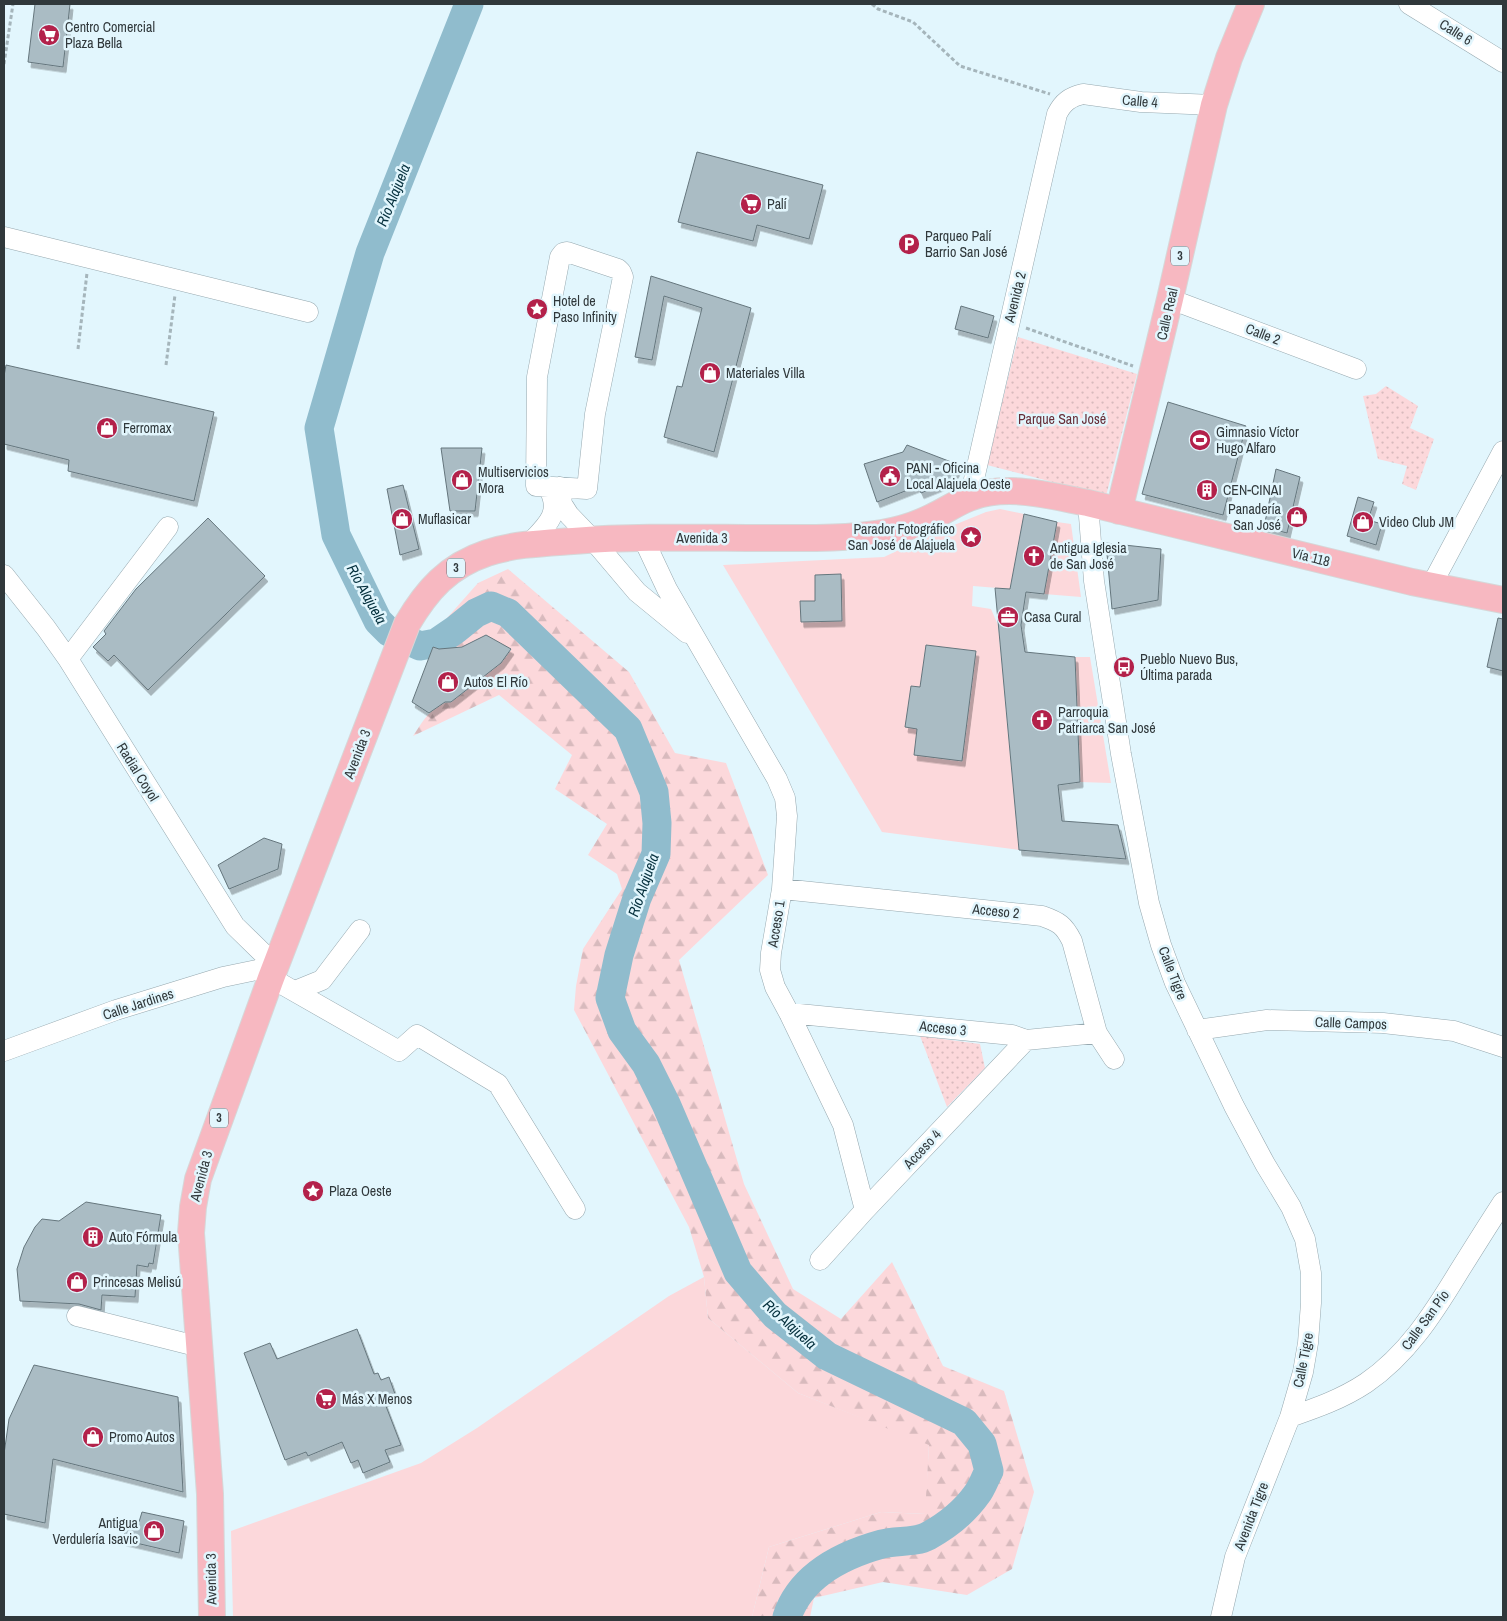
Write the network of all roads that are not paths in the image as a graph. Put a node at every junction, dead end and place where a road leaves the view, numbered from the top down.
1 (1251, 4) edge
2 (1409, 4) edge
3 (1503, 62) edge
4 (1067, 100) joint
5 (1214, 105) junction
6 (4, 237) edge
7 (1170, 299) junction
8 (308, 312) dead end
9 (1356, 369) dead end
10 (1503, 451) edge
11 (554, 487) junction
12 (970, 497) junction
13 (1088, 503) junction
14 (1119, 511) junction
15 (168, 528) dead end
16 (643, 538) junction
17 (593, 540) junction
18 (528, 544) junction
19 (4, 576) edge
20 (1432, 586) junction
21 (1503, 600) edge
22 (698, 642) junction
23 (68, 659) junction
24 (782, 888) junction
25 (360, 930) dead end
26 (274, 972) junction
27 (295, 991) junction
28 (789, 1013) junction
29 (1197, 1030) junction
30 (1097, 1033) junction
31 (1026, 1040) junction
32 (1503, 1047) edge
33 (4, 1051) edge
34 (1114, 1059) dead end
35 (1503, 1202) edge
36 (575, 1209) dead end
37 (865, 1210) junction
38 (820, 1260) dead end
39 (77, 1316) dead end
40 (200, 1347) junction
41 (1290, 1417) junction
42 (212, 1617) edge
43 (1222, 1617) edge

1 - 5 main road, Calle Real / 3
2 - 3 street, Calle 6
4 - 5 street, Calle 4
4 - 12 street, Avenida 2
5 - 7 main road, Calle Real / 3
6 - 8 street
7 - 9 street, Calle 2
7 - 14 main road, Calle Real / 3
10 - 20 street
11 - 11 street
11 - 17 street, Acceso 1
11 - 18 street
12 - 13 main road, Avenida 3 / 3
12 - 16 main road, Avenida 3 / 3
13 - 14 main road, Avenida 3 / 3
13 - 29 street, Calle Tigre
14 - 20 main road, Vía 118
15 - 23 street
16 - 17 main road, Avenida 3 / 3
16 - 22 street, Acceso 1
17 - 18 main road, Avenida 3 / 3
17 - 22 street, Acceso 1
18 - 26 main road, Avenida 3 / 3
19 - 23 street, Radial Coyol
20 - 21 main road, Vía 118
22 - 24 street, Acceso 1
23 - 26 street, Radial Coyol
24 - 28 street, Acceso 1
24 - 30 street, Acceso 2
25 - 27 street
26 - 27 street, Radial Coyol
26 - 33 street, Calle Jardines
26 - 40 main road, Avenida 3 / 3
27 - 36 street, Radial Coyol
28 - 31 street, Acceso 3
28 - 37 street, Acceso 1
29 - 32 street, Calle Campos
29 - 41 street, Calle Tigre
30 - 31 street, Acceso 3
30 - 34 street, Acceso 2
31 - 37 street, Acceso 4
35 - 41 street, Calle San Pío
37 - 38 street, Acceso 4
39 - 40 street
40 - 42 main road, Avenida 3 / 3
41 - 43 street, Avenida Tigre

